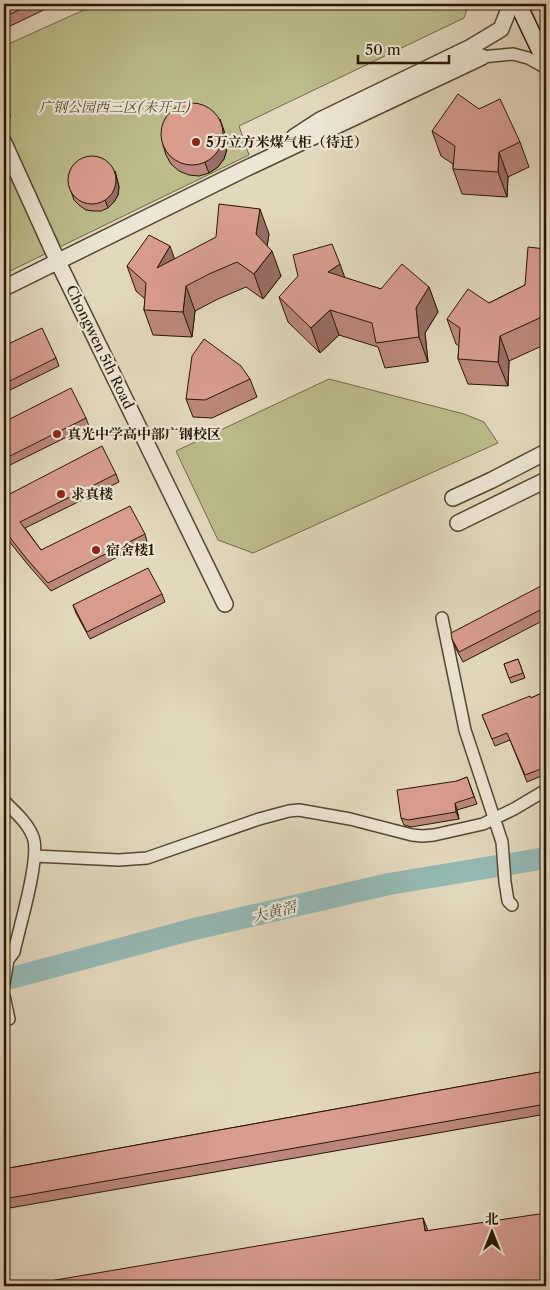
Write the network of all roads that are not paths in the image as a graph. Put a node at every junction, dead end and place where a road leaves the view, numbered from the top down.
1 (509, 4) edge
2 (518, 4) edge
3 (482, 57) joint
4 (546, 63) edge
5 (546, 68) edge
6 (4, 144) edge
7 (247, 168) junction
8 (58, 262) junction
9 (4, 288) edge
10 (546, 452) edge
11 (546, 480) edge
12 (454, 498) dead end
13 (458, 523) dead end
14 (225, 604) dead end
15 (442, 618) dead end
16 (546, 790) edge
17 (4, 801) edge
18 (495, 819) junction
19 (35, 856) junction
20 (512, 905) dead end
21 (4, 983) edge
22 (4, 996) edge
23 (9, 1019) dead end

1 - 7 street
2 - 4 main road
3 - 5 street
3 - 7 street
6 - 8 street, Chongwen 5th Road
7 - 8 street
8 - 9 street
8 - 14 street, Chongwen 5th Road
10 - 12 street
11 - 13 street
15 - 18 street
16 - 18 street
17 - 19 street
18 - 19 street
18 - 20 street
19 - 21 street
22 - 23 street

